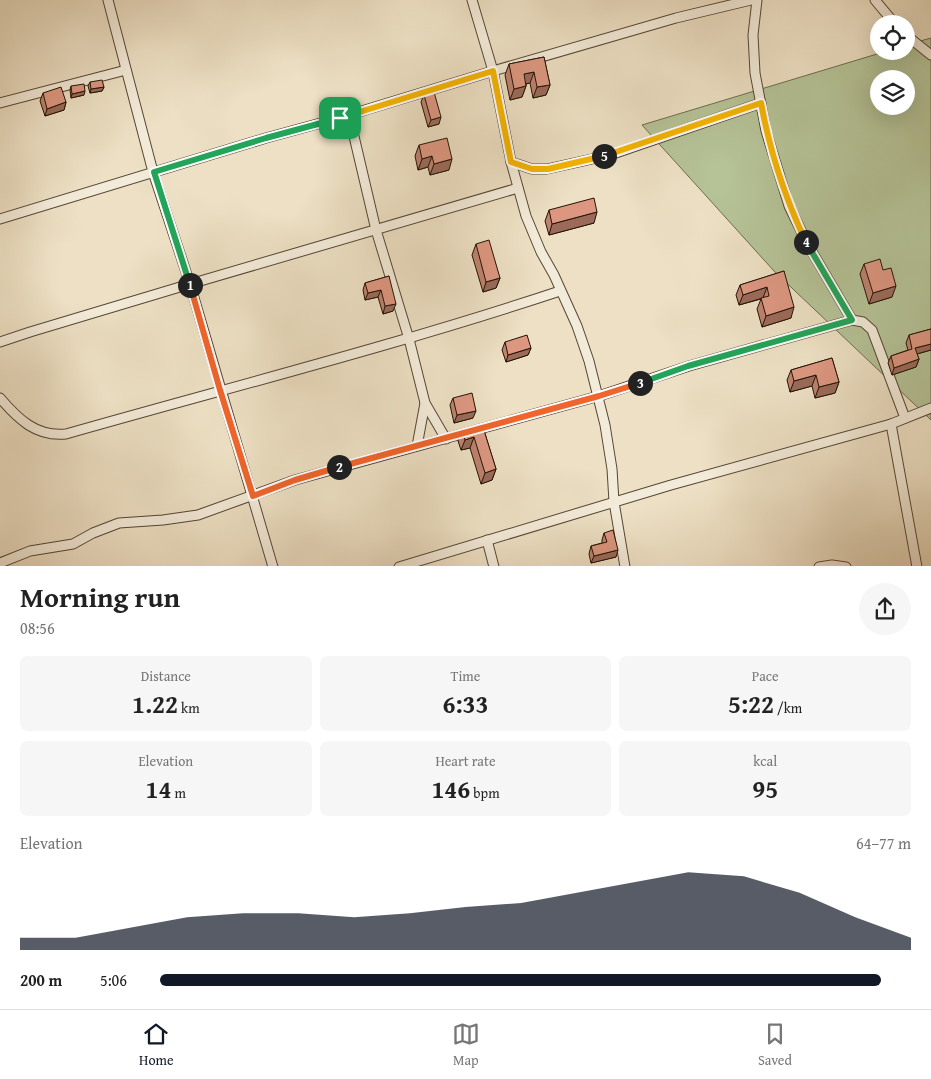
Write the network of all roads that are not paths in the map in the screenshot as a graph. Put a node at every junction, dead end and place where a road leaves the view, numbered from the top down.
1 (108, 0) edge
2 (472, 0) edge
3 (751, 0) edge
4 (757, 0) edge
5 (875, 0) edge
6 (888, 15) edge
7 (915, 42) edge
8 (931, 55) edge
9 (126, 70) junction
10 (493, 71) junction
11 (0, 103) edge
12 (761, 103) junction
13 (349, 115) junction
14 (511, 162) junction
15 (154, 172) junction
16 (518, 188) junction
17 (0, 219) edge
18 (376, 230) junction
19 (190, 284) junction
20 (560, 291) junction
21 (852, 320) junction
22 (409, 339) junction
23 (0, 342) edge
24 (220, 390) junction
25 (599, 396) junction
26 (0, 398) edge
27 (425, 404) junction
28 (931, 408) edge
29 (906, 418) junction
30 (890, 424) junction
31 (446, 438) junction
32 (418, 446) junction
33 (253, 496) junction
34 (614, 502) junction
35 (487, 540) junction
36 (0, 563) edge
37 (273, 566) edge
38 (399, 566) edge
39 (494, 566) edge
40 (626, 566) edge
41 (819, 566) edge
42 (846, 566) edge
43 (917, 566) edge

1 - 9 street
2 - 10 street
3 - 10 street
4 - 12 street
5 - 6 street
7 - 8 street
9 - 11 street
9 - 15 street
10 - 13 street
10 - 14 street
12 - 14 street
12 - 21 street
13 - 15 street
13 - 18 street
14 - 16 street
15 - 17 street
15 - 19 street
16 - 18 street
16 - 20 street
18 - 19 street
18 - 22 street
19 - 23 street
19 - 24 street
20 - 22 street
20 - 25 street
21 - 25 street
21 - 29 street
22 - 24 street
22 - 27 street
24 - 26 street
24 - 33 street
25 - 31 street
25 - 34 street
27 - 31 street
27 - 32 street
28 - 29 street
29 - 30 street
30 - 34 street
30 - 43 street
31 - 32 street
32 - 33 street
33 - 36 street
33 - 37 street
34 - 35 street
34 - 40 street
35 - 38 street
35 - 39 street
41 - 42 street

